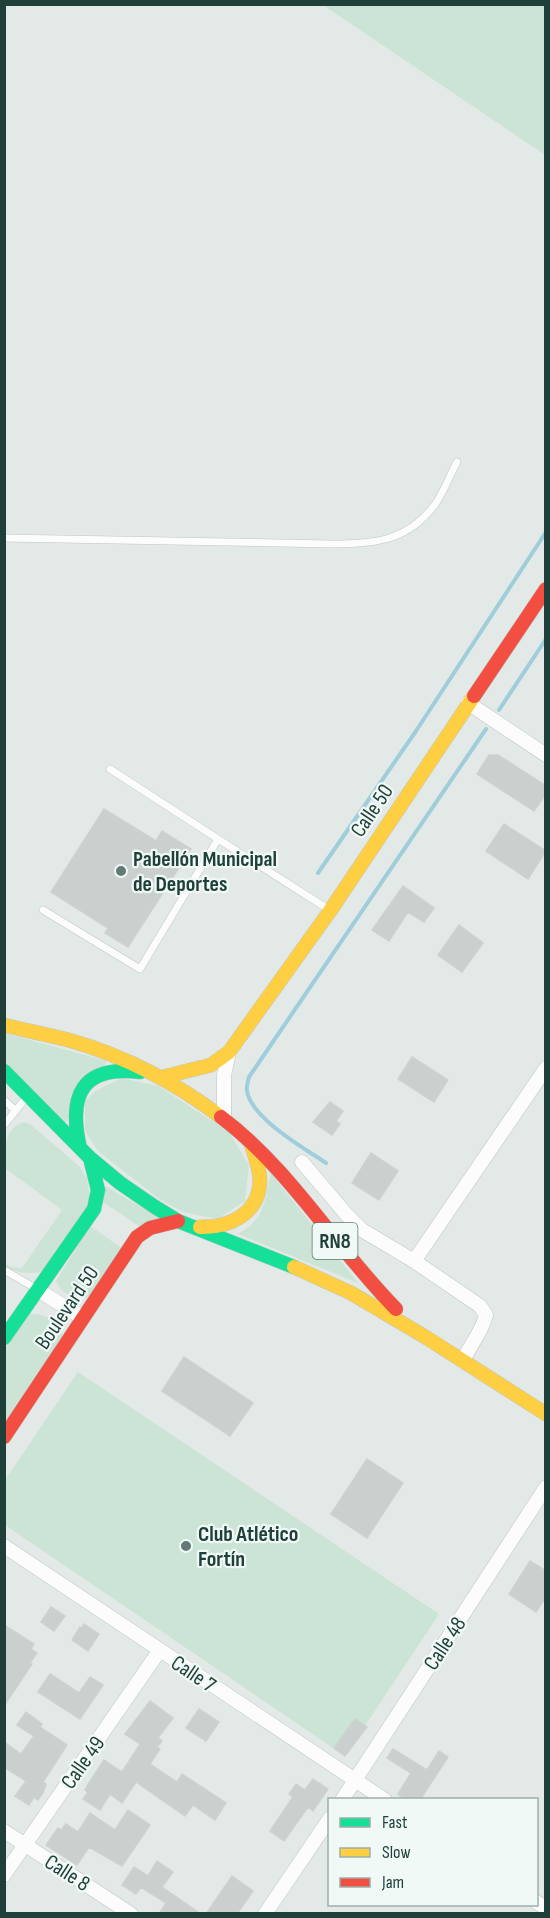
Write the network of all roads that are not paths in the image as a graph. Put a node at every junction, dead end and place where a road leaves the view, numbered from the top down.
1 (457, 462) dead end
2 (4, 538) edge
3 (546, 589) edge
4 (468, 703) junction
5 (546, 755) edge
6 (110, 768) dead end
7 (218, 839) junction
8 (43, 910) dead end
9 (330, 911) junction
10 (4, 1025) edge
11 (230, 1052) junction
12 (546, 1068) edge
13 (4, 1071) edge
14 (162, 1077) junction
15 (28, 1095) junction
16 (4, 1100) edge
17 (16, 1111) junction
18 (225, 1118) junction
19 (4, 1125) edge
20 (249, 1138) junction
21 (80, 1148) junction
22 (90, 1158) junction
23 (302, 1162) dead end
24 (178, 1221) junction
25 (193, 1226) junction
26 (414, 1261) junction
27 (4, 1270) edge
28 (38, 1290) junction
29 (83, 1318) junction
30 (4, 1338) edge
31 (427, 1338) junction
32 (463, 1361) junction
33 (546, 1413) edge
34 (4, 1437) edge
35 (546, 1487) edge
36 (4, 1546) edge
37 (160, 1650) junction
38 (356, 1780) junction
39 (343, 1798) edge
40 (382, 1798) edge
41 (328, 1821) edge
42 (4, 1831) edge
43 (25, 1844) junction
44 (4, 1875) edge
45 (131, 1914) edge
46 (265, 1914) edge

1 - 2 lane
3 - 4 main road, Calle 50
4 - 5 street
4 - 9 main road, Calle 50
6 - 7 lane
7 - 8 lane
7 - 9 lane
9 - 11 main road, Calle 50
10 - 14 main road, RN8
11 - 14 main road, Calle 50
11 - 18 street, Calle 50
12 - 26 street
13 - 15 main road, RN8
14 - 18 main road, RN8
14 - 21 main road, RN8
15 - 17 lane
15 - 21 main road, RN8
16 - 17 lane
17 - 19 lane
18 - 20 main road, RN8
20 - 25 main road, RN8
20 - 31 main road, RN8
21 - 22 main road, RN8
22 - 24 main road, RN8
22 - 28 main road, Boulevard 50
23 - 26 street
24 - 25 main road, RN8
24 - 29 main road, Boulevard 50
25 - 31 main road, RN8
26 - 32 street
27 - 28 lane
28 - 29 street
28 - 30 main road, Boulevard 50
29 - 34 main road, Boulevard 50
31 - 32 main road, RN8
32 - 33 main road, RN8
35 - 38 street, Calle 48
36 - 37 street, Calle 7
37 - 38 street, Calle 7
37 - 43 street, Calle 49
38 - 39 street, Calle 48
38 - 40 street, Calle 7
41 - 46 street
42 - 43 street, Calle 8
43 - 44 street, Calle 49
43 - 45 street, Calle 8

